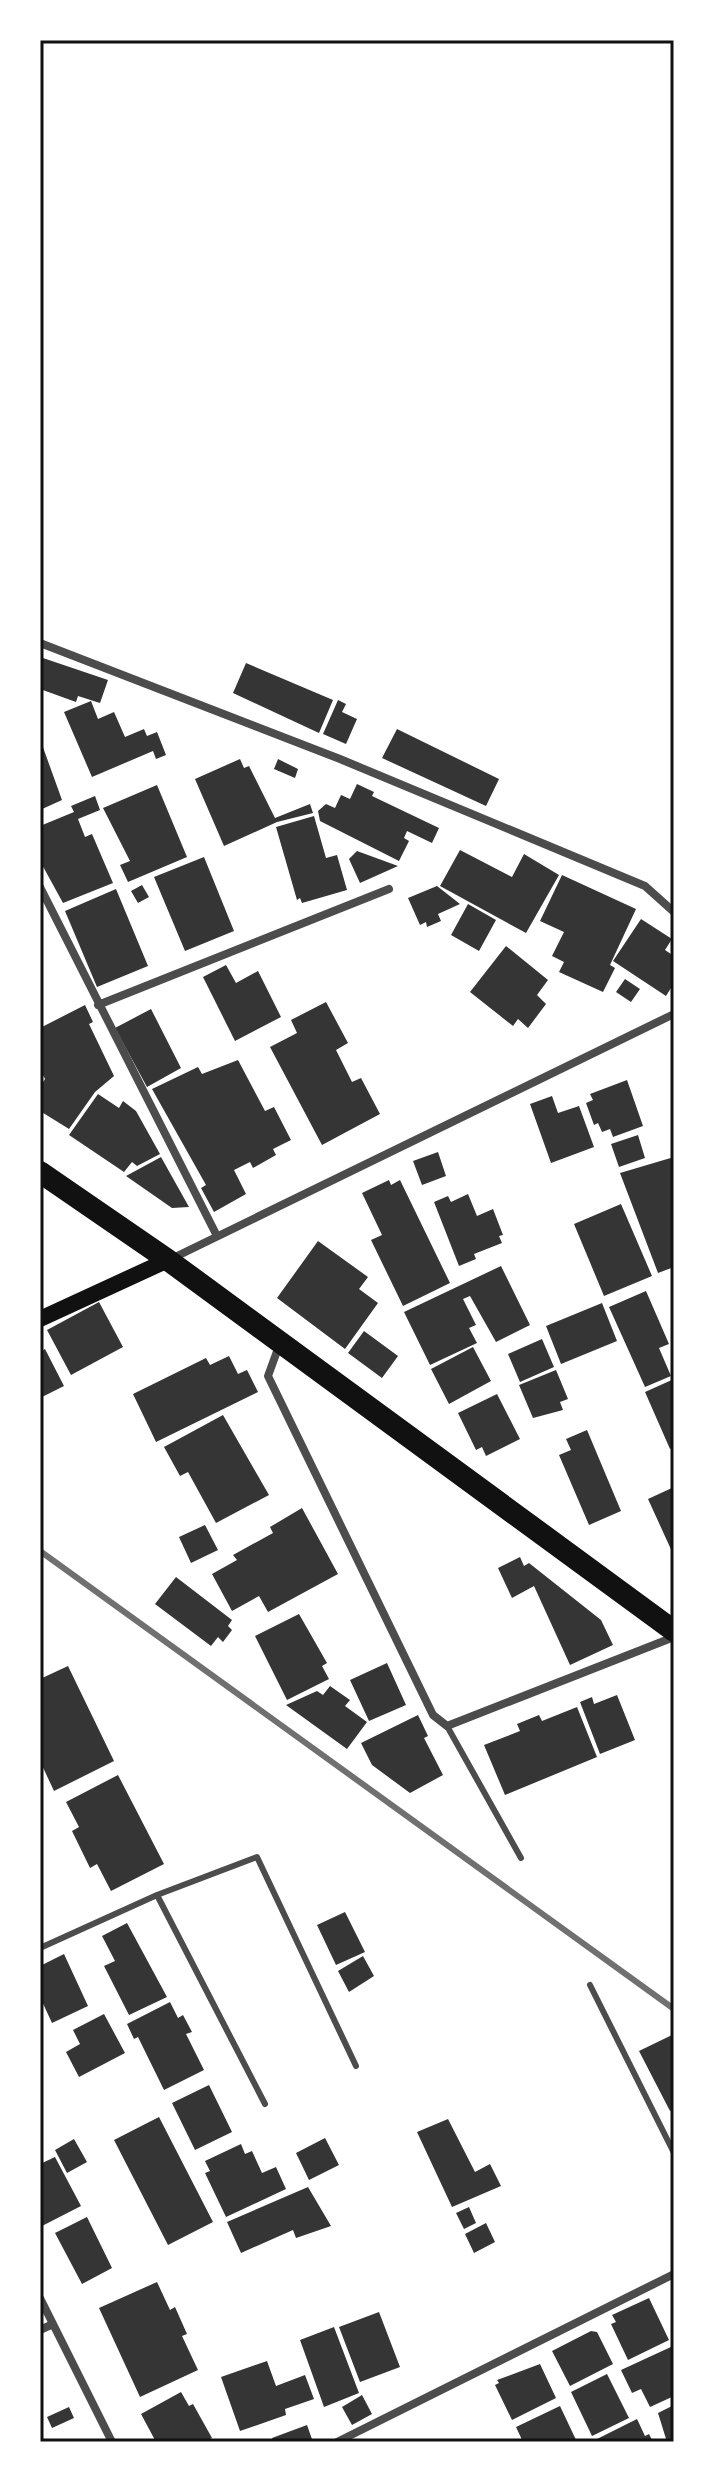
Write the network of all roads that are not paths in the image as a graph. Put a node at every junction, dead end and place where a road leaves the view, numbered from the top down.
1 (40, 643) edge
2 (40, 887) edge
3 (389, 889) dead end
4 (674, 912) edge
5 (98, 1005) junction
6 (674, 1014) edge
7 (40, 1172) edge
8 (217, 1236) junction
9 (168, 1260) junction
10 (40, 1319) edge
11 (281, 1342) junction
12 (674, 1634) edge
13 (447, 1726) junction
14 (521, 1858) dead end
15 (157, 1895) junction
16 (40, 1948) edge
17 (590, 1985) dead end
18 (356, 2066) dead end
19 (265, 2104) dead end
20 (674, 2153) edge
21 (674, 2274) edge
22 (40, 2298) edge
23 (53, 2324) junction
24 (40, 2330) edge
25 (112, 2442) edge
26 (337, 2442) edge

1 - 4 street
2 - 5 street
3 - 5 street
5 - 8 street
6 - 8 street
7 - 9 highway
8 - 9 street
9 - 10 main road
9 - 11 highway
11 - 12 highway
11 - 13 street
12 - 13 street
13 - 14 lane
15 - 16 lane
15 - 18 lane
15 - 19 lane
17 - 20 lane
21 - 26 street
22 - 23 street
23 - 24 street
23 - 25 street

